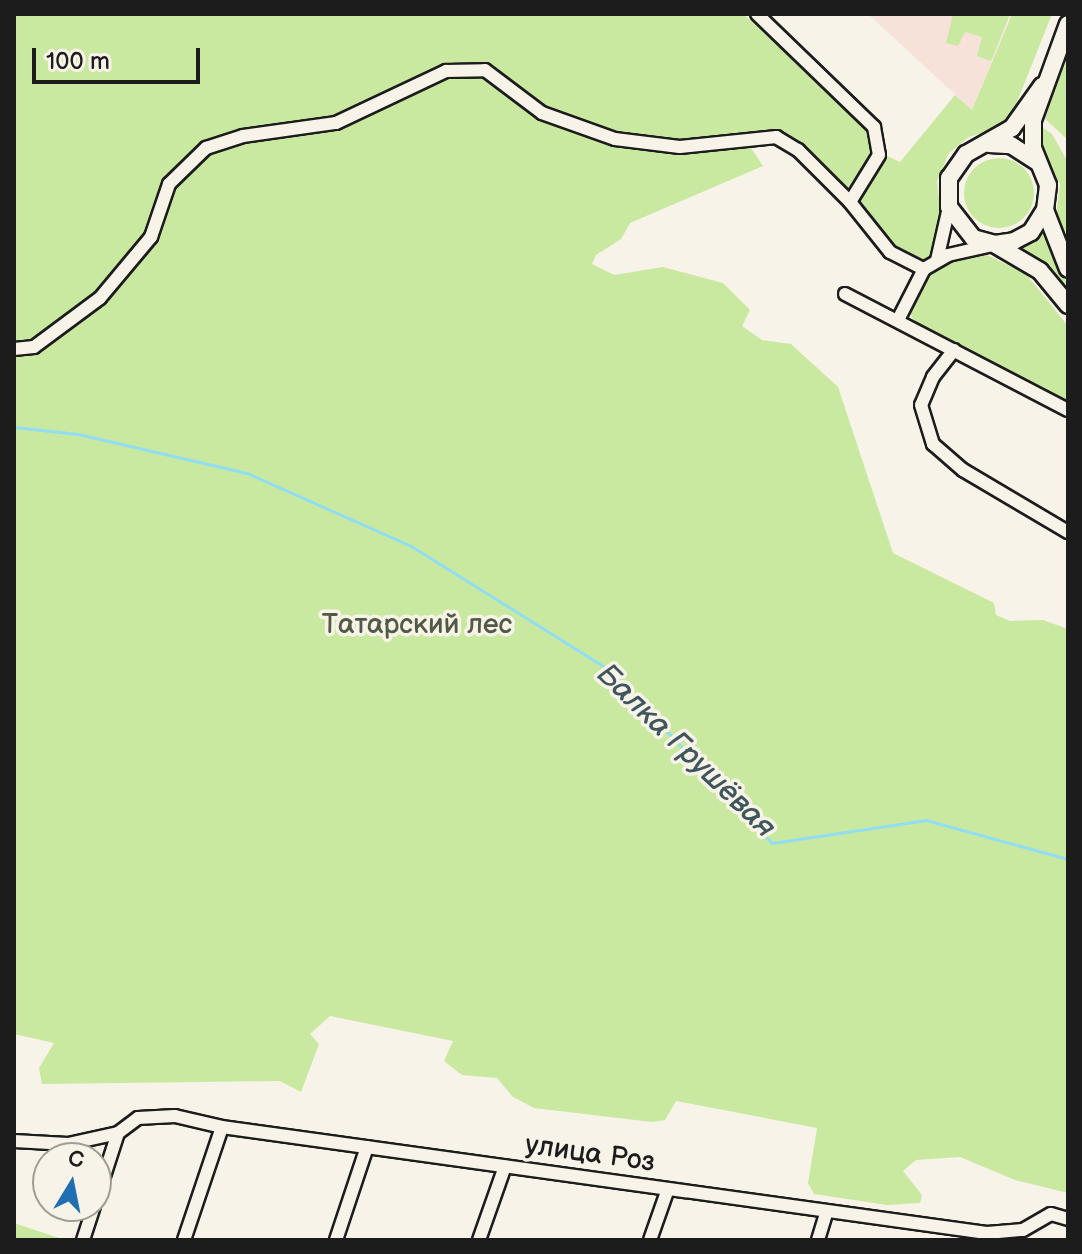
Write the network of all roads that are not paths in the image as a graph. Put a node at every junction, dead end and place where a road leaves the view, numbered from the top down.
1 (757, 14) edge
2 (1068, 24) edge
3 (1042, 86) junction
4 (979, 146) junction
5 (1037, 162) junction
6 (850, 202) junction
7 (949, 207) junction
8 (1045, 210) junction
9 (995, 244) junction
10 (937, 260) junction
11 (924, 269) junction
12 (1068, 269) edge
13 (845, 294) dead end
14 (1068, 305) edge
15 (898, 320) junction
16 (14, 349) edge
17 (954, 350) junction
18 (1068, 410) edge
19 (1068, 532) edge
20 (222, 1127) junction
21 (118, 1133) junction
22 (14, 1141) edge
23 (367, 1147) junction
24 (112, 1151) edge
25 (505, 1166) junction
26 (668, 1189) junction
27 (827, 1211) junction
28 (1068, 1219) edge
29 (986, 1237) edge
30 (184, 1240) edge
31 (336, 1240) edge
32 (479, 1240) edge
33 (650, 1240) edge
34 (818, 1240) edge

1 - 6 street
2 - 3 main road
3 - 4 main road
3 - 5 main road
4 - 5 main road
4 - 7 main road
5 - 8 main road
6 - 11 street
6 - 16 street
7 - 9 main road
7 - 10 street
8 - 9 main road
8 - 12 main road
9 - 10 street
9 - 14 main road
10 - 11 street
11 - 15 street
13 - 15 street
15 - 17 street
17 - 18 street
17 - 19 street
20 - 21 street, улица Роз
20 - 23 street, улица Роз
20 - 30 street
21 - 22 street, улица Роз
21 - 24 street
23 - 25 street, улица Роз
23 - 31 street
25 - 26 street, улица Роз
25 - 32 street, улица Роз
26 - 27 street, улица Роз
26 - 33 street, улица Роз
27 - 29 street, улица Роз
27 - 34 street
28 - 29 street, улица Роз

